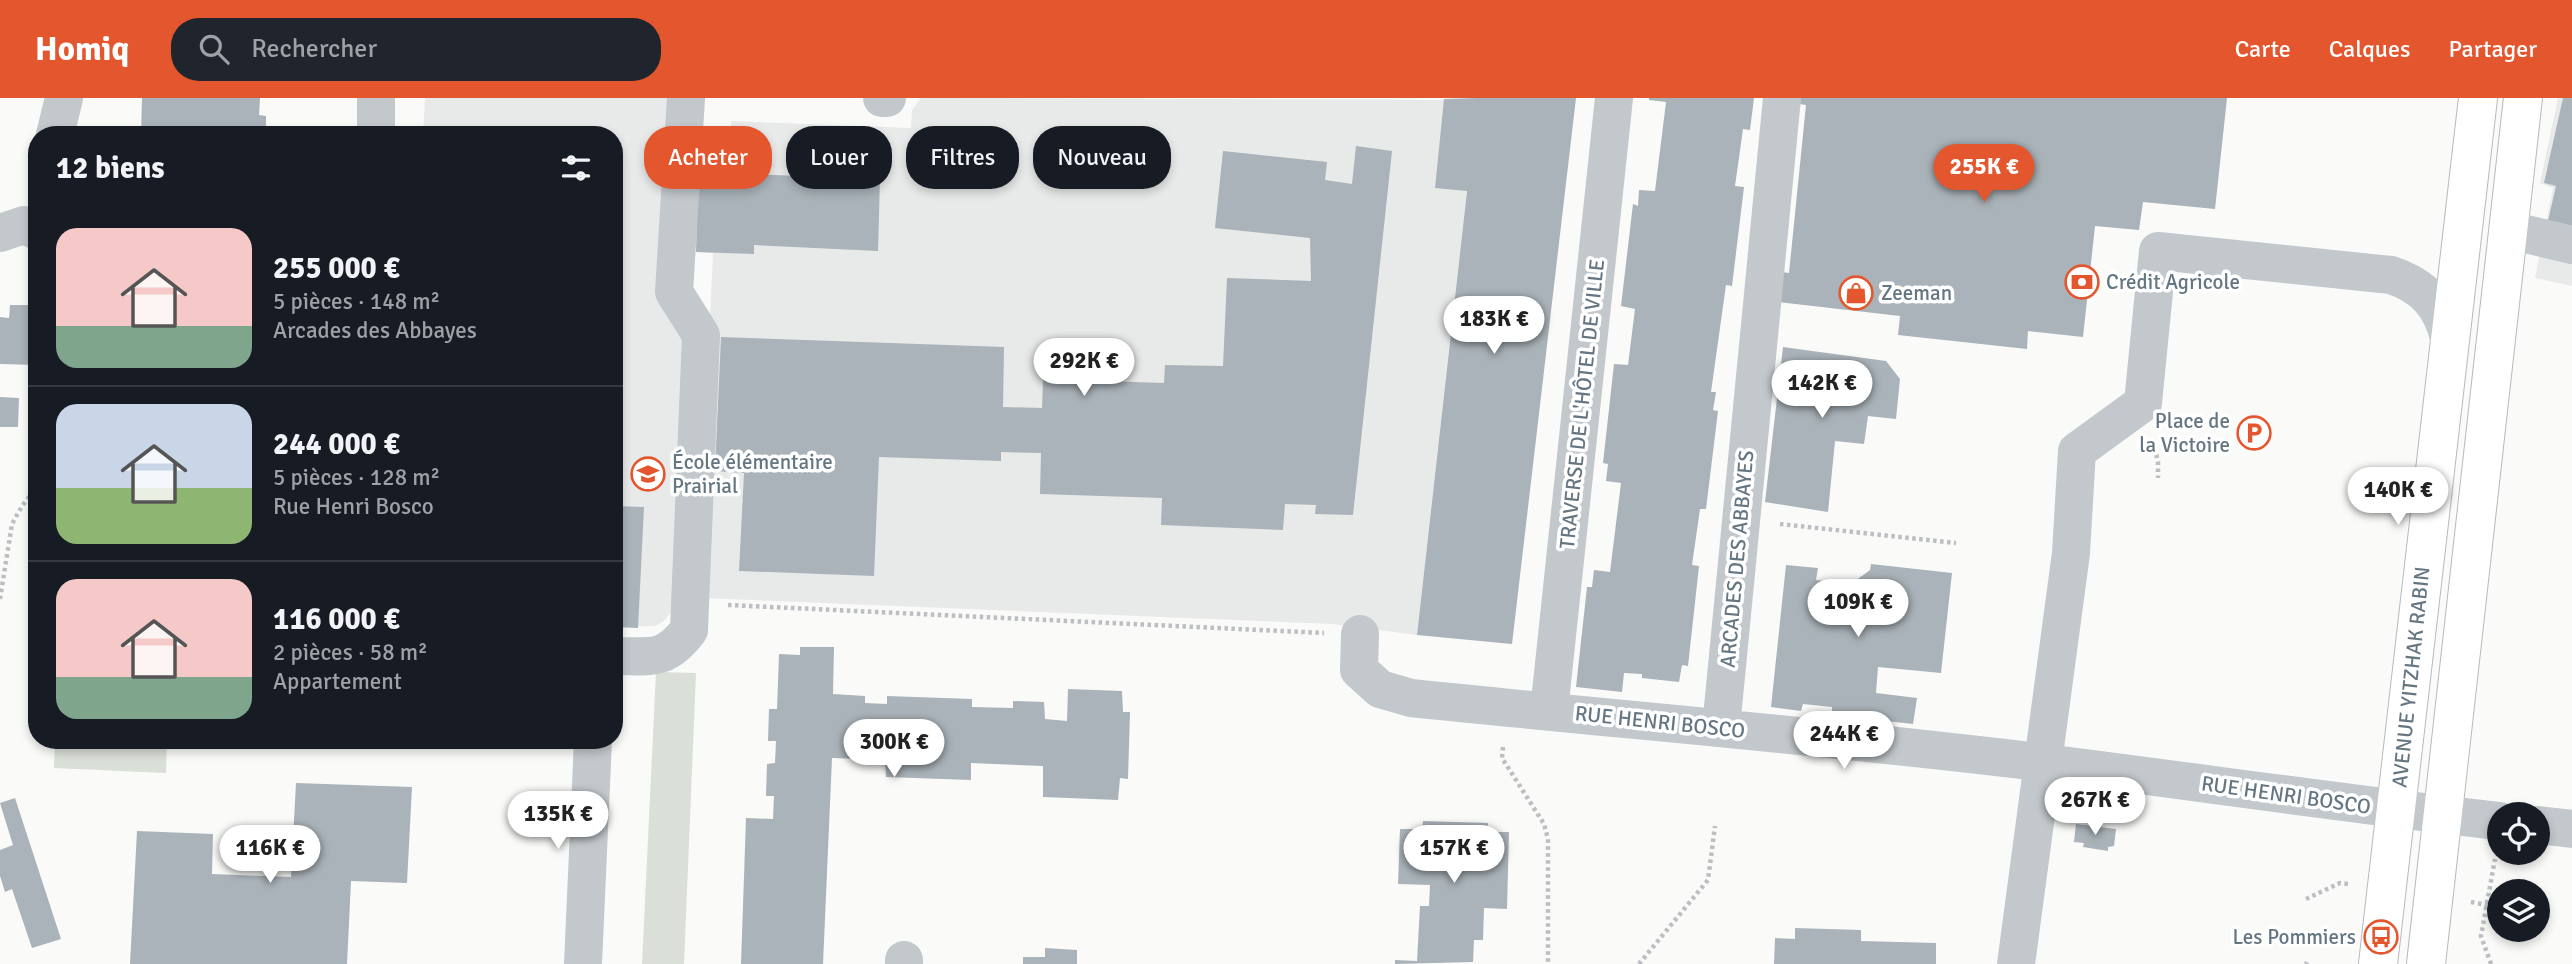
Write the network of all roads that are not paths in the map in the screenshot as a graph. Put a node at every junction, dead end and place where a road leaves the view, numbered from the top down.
1 (64, 98) edge
2 (376, 98) edge
3 (685, 98) edge
4 (1614, 98) edge
5 (1782, 98) edge
6 (2478, 98) edge
7 (2523, 98) edge
8 (57, 126) edge
9 (376, 126) edge
10 (2509, 230) junction
11 (2572, 244) edge
12 (2449, 338) junction
13 (1360, 634) road end
14 (623, 656) edge
15 (1549, 711) junction
16 (1721, 728) junction
17 (593, 749) edge
18 (2045, 763) junction
19 (2420, 813) junction
20 (2550, 826) edge
21 (2572, 829) edge
22 (2487, 833) edge
23 (583, 964) edge
24 (2017, 964) edge
25 (2378, 964) edge
26 (2426, 964) edge

1 - 8 street
2 - 9 street
3 - 14 street
4 - 15 street, TRAVERSE DE L'HÔTEL DE VILLE
5 - 16 street, ARCADES DES ABBAYES
6 - 12 main road, AVENUE YITZHAK RABIN
7 - 10 main road, AVENUE YITZHAK RABIN
10 - 11 street
10 - 19 main road, AVENUE YITZHAK RABIN
12 - 18 street
12 - 19 main road, AVENUE YITZHAK RABIN
13 - 15 street, RUE HENRI BOSCO
15 - 16 street, RUE HENRI BOSCO
16 - 18 street, RUE HENRI BOSCO
17 - 23 street
18 - 19 street, RUE HENRI BOSCO
18 - 24 street
19 - 22 street, RUE HENRI BOSCO
19 - 25 main road, AVENUE YITZHAK RABIN
19 - 26 main road, AVENUE YITZHAK RABIN
20 - 21 street

